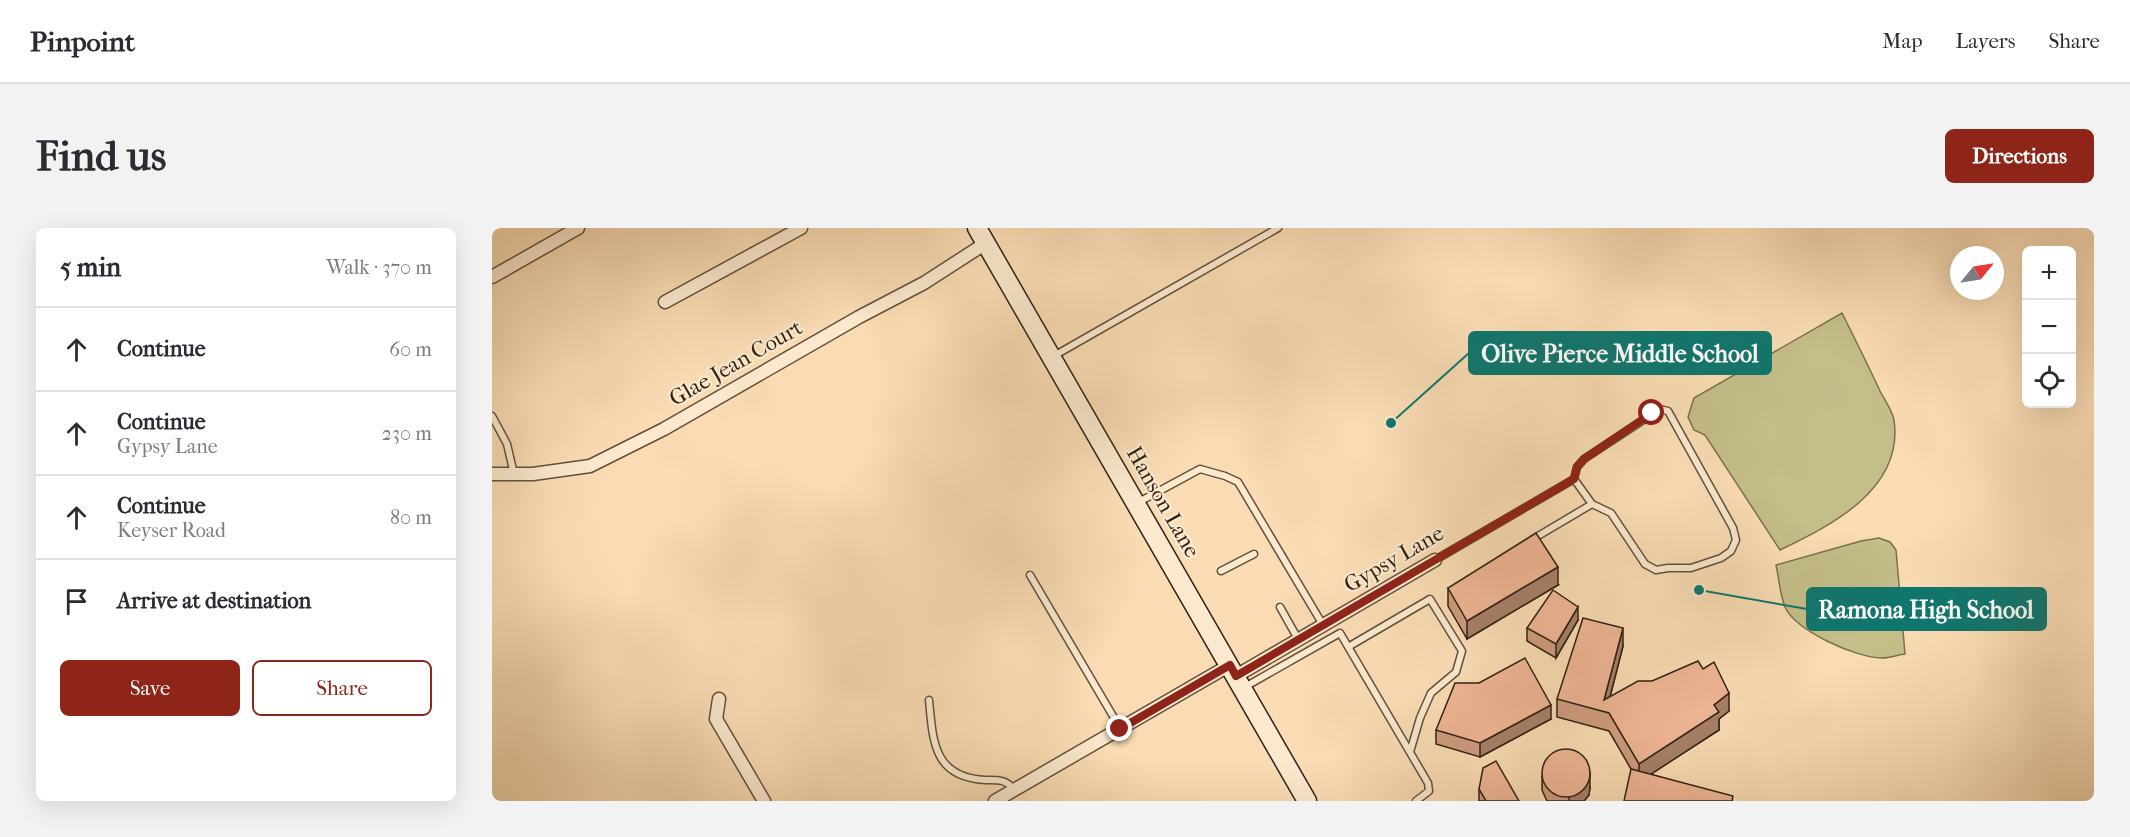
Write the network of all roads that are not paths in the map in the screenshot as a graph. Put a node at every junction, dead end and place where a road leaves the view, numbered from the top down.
1 (578, 228) edge
2 (801, 228) edge
3 (1278, 228) edge
4 (981, 236) edge
5 (492, 277) edge
6 (665, 302) dead end
7 (1052, 357) junction
8 (492, 416) edge
9 (492, 474) edge
10 (514, 474) junction
11 (1574, 479) junction
12 (1136, 503) junction
13 (1592, 504) junction
14 (1523, 545) edge
15 (1254, 554) dead end
16 (1435, 560) joint
17 (1221, 571) dead end
18 (1030, 575) dead end
19 (1280, 608) dead end
20 (1323, 625) junction
21 (1298, 639) junction
22 (1348, 647) junction
23 (1236, 676) junction
24 (719, 699) dead end
25 (929, 700) dead end
26 (1120, 729) junction
27 (1410, 752) junction
28 (1014, 790) junction
29 (764, 801) edge
30 (995, 801) edge
31 (1308, 801) edge
32 (1416, 801) edge

1 - 5 street
2 - 6 street
3 - 7 lane
4 - 7 main road, Hanson Lane
4 - 10 street, Glae Jean Court
7 - 12 main road, Hanson Lane
8 - 10 lane
9 - 10 street, Glae Jean Court
11 - 13 lane
11 - 13 lane
11 - 16 lane, Gypsy Lane
12 - 20 lane
12 - 23 main road, Hanson Lane
13 - 14 lane
15 - 17 lane
16 - 20 street, Gypsy Lane
18 - 26 lane
19 - 21 lane
20 - 21 street, Gypsy Lane
21 - 23 street, Gypsy Lane
22 - 23 lane
22 - 27 lane
22 - 27 lane
23 - 26 street, Gypsy Lane
23 - 31 main road, Hanson Lane
24 - 29 street
25 - 28 lane
26 - 28 street, Gypsy Lane
27 - 32 lane
28 - 30 street, Gypsy Lane

